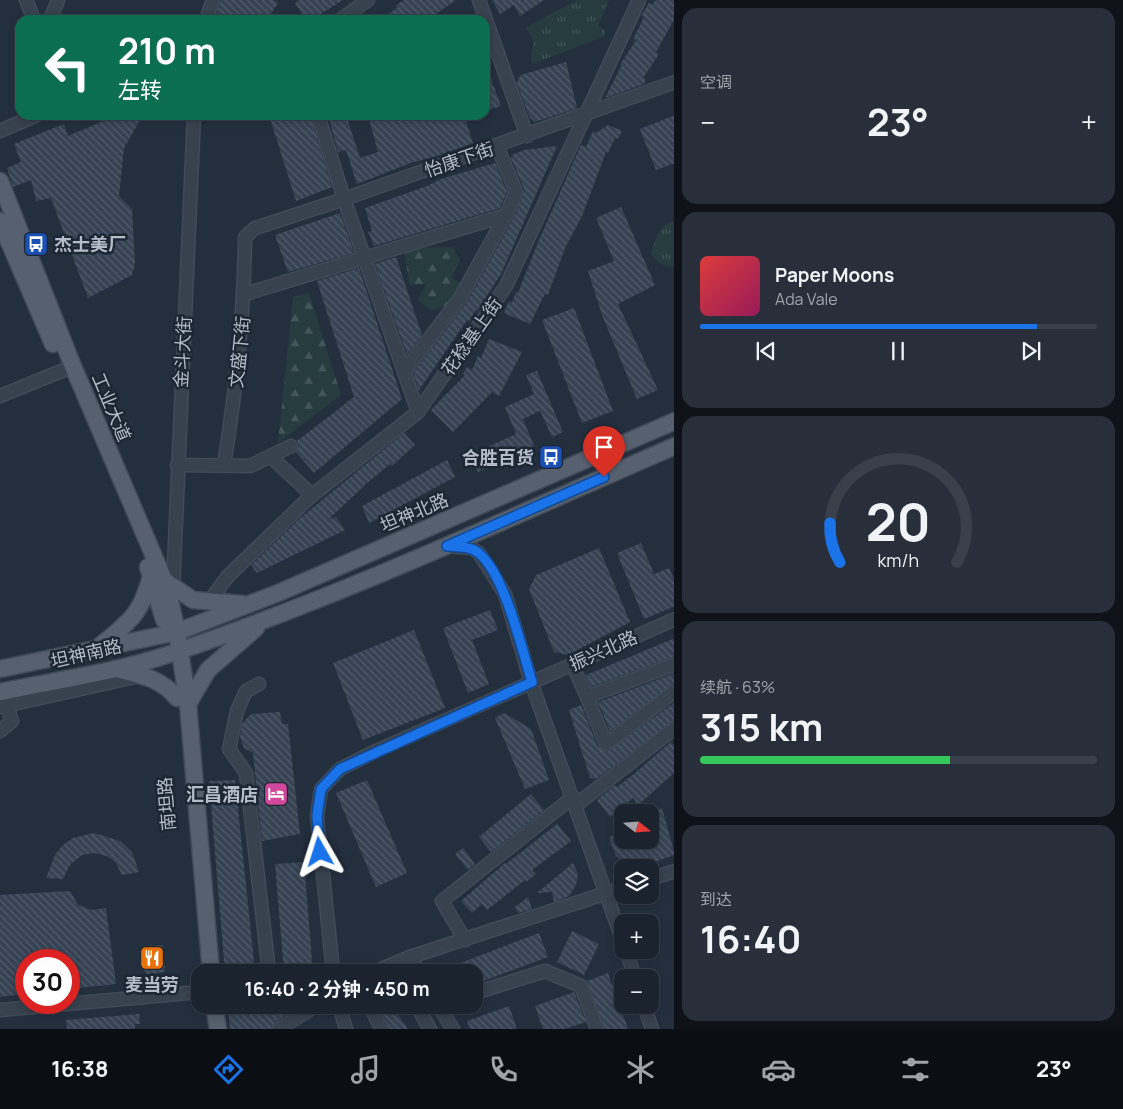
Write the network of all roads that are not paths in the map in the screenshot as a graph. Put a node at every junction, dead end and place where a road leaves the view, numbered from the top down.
1 (26, 0) edge
2 (58, 0) edge
3 (213, 0) edge
4 (368, 0) edge
5 (480, 0) edge
6 (639, 0) edge
7 (32, 15) edge
8 (52, 15) edge
9 (208, 15) edge
10 (347, 15) edge
11 (485, 15) edge
12 (490, 28) edge
13 (674, 82) edge
14 (584, 116) junction
15 (25, 120) edge
16 (194, 120) edge
17 (320, 120) edge
18 (0, 131) edge
19 (528, 136) junction
20 (497, 146) junction
21 (0, 181) edge
22 (344, 199) junction
23 (506, 215) junction
24 (0, 221) edge
25 (245, 237) joint
26 (364, 258) junction
27 (245, 294) junction
28 (64, 370) junction
29 (404, 372) junction
30 (0, 396) edge
31 (418, 412) junction
32 (674, 421) edge
33 (290, 446) dead end
34 (674, 446) edge
35 (271, 456) junction
36 (177, 465) junction
37 (224, 466) junction
38 (312, 496) junction
39 (447, 546) junction
40 (163, 581) junction
41 (209, 602) junction
42 (252, 603) junction
43 (268, 619) junction
44 (674, 619) edge
45 (173, 633) junction
46 (98, 648) junction
47 (176, 652) junction
48 (572, 664) junction
49 (674, 664) edge
50 (111, 668) junction
51 (0, 669) edge
52 (142, 675) junction
53 (532, 682) junction
54 (259, 684) dead end
55 (674, 691) edge
56 (587, 697) junction
57 (183, 701) junction
58 (2, 702) edge
59 (674, 728) edge
60 (0, 731) edge
61 (575, 801) junction
62 (674, 871) edge
63 (659, 876) edge
64 (614, 891) edge
65 (608, 893) junction
66 (614, 914) edge
67 (465, 940) junction
68 (410, 957) junction
69 (199, 964) edge
70 (210, 964) edge
71 (268, 964) edge
72 (332, 964) edge
73 (401, 964) edge
74 (414, 964) edge
75 (483, 990) edge
76 (191, 993) edge
77 (0, 1010) edge
78 (206, 1014) edge
79 (216, 1014) edge
80 (303, 1014) edge
81 (342, 1014) edge
82 (374, 1014) edge
83 (421, 1014) edge
84 (443, 1014) edge
85 (647, 1014) edge
86 (208, 1029) edge
87 (218, 1029) edge
88 (279, 1029) edge
89 (346, 1029) edge
90 (382, 1029) edge
91 (430, 1029) edge
92 (452, 1029) edge
93 (597, 1029) edge
94 (652, 1029) edge

1 - 7 street
2 - 8 street
3 - 9 street
4 - 10 street
5 - 11 street
6 - 14 street, 花稔基上街
12 - 19 street
13 - 14 street, 怡康下街
14 - 19 street, 怡康下街
14 - 31 street, 花稔基上街
15 - 18 street
16 - 36 street, 金斗大街
17 - 22 street
19 - 20 street, 怡康下街
20 - 22 street, 怡康下街
20 - 23 street
21 - 40 main road, 工业大道
22 - 25 street, 怡康下街
22 - 26 street
23 - 26 street
23 - 29 street
24 - 28 main road, 工业大道
25 - 27 street, 文盛下街
26 - 27 street
26 - 29 street
27 - 37 street, 文盛下街
28 - 30 street
28 - 40 main road, 工业大道
29 - 31 street
31 - 38 street, 花稔基上街
32 - 42 main road, 坦神北路
33 - 35 street
34 - 39 main road
35 - 37 street
35 - 38 street
36 - 37 street
36 - 40 street, 金斗大街
38 - 41 street, 花稔基上街
39 - 43 main road
39 - 53 street
40 - 41 main road
40 - 45 main road, 工业大道
40 - 46 main road
41 - 42 main road
42 - 45 main road, 坦神北路
43 - 47 main road
43 - 57 main road
44 - 48 street, 振兴北路
45 - 46 main road, 坦神南路
45 - 47 main road, 南坦路
46 - 51 main road, 坦神南路
47 - 50 main road, 坦神南路
47 - 57 main road, 南坦路
48 - 53 street, 振兴北路
48 - 56 street
49 - 56 street
50 - 52 main road
50 - 58 main road, 坦神南路
52 - 57 main road
52 - 58 street
53 - 61 street
53 - 72 street, 振兴北路
54 - 71 street
55 - 56 street
57 - 69 main road, 南坦路
57 - 70 main road, 南坦路
58 - 60 street
59 - 61 street
61 - 65 street
61 - 67 street
62 - 63 street
64 - 65 street
65 - 66 street
65 - 67 street
67 - 68 street
68 - 73 street
68 - 74 street
75 - 93 street
76 - 77 street
78 - 86 main road
79 - 87 main road
80 - 88 street
81 - 89 street
82 - 90 street
83 - 91 street
84 - 92 street
85 - 94 street

